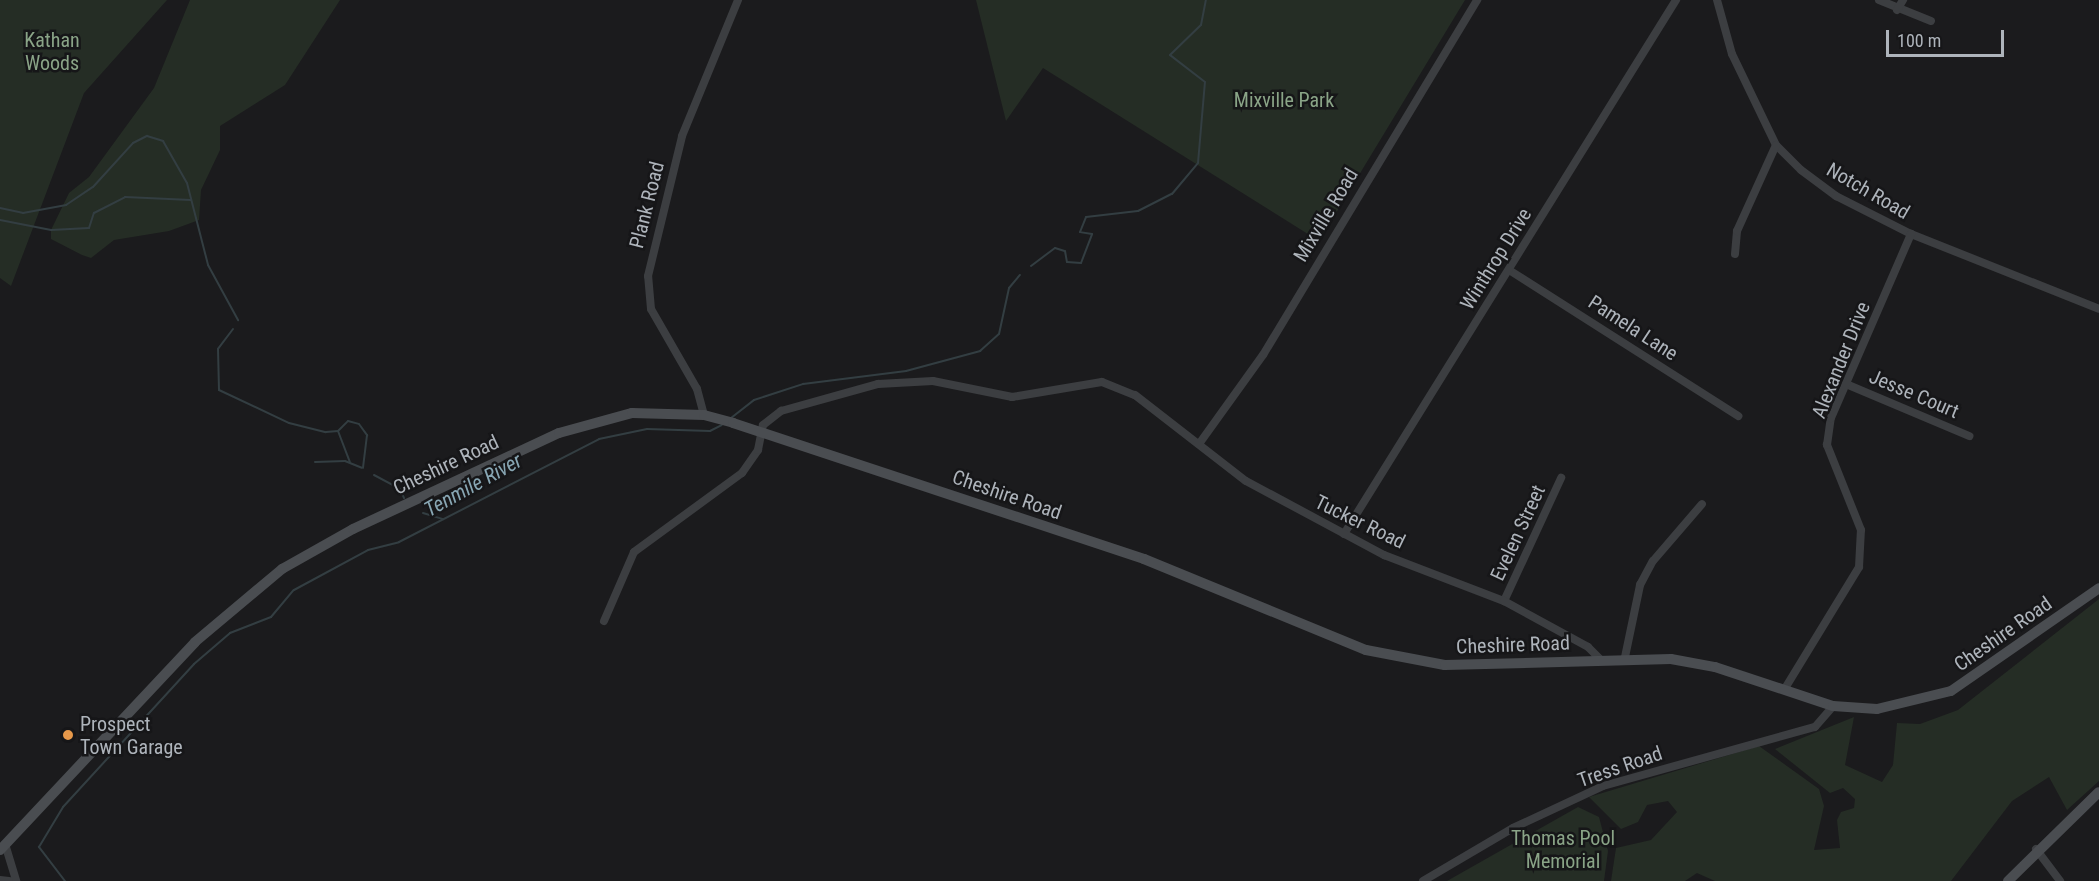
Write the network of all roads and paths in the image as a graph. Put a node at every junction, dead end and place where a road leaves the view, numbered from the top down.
1 (738, 0) edge
2 (1477, 0) edge
3 (1676, 0) edge
4 (1717, 0) edge
5 (1879, 0) edge
6 (1903, 0) edge
7 (1897, 10) junction
8 (1931, 21) dead end
9 (1776, 145) junction
10 (1911, 234) junction
11 (1735, 254) dead end
12 (1509, 270) junction
13 (2099, 309) edge
14 (1846, 384) junction
15 (704, 415) junction
16 (1738, 416) dead end
17 (761, 431) junction
18 (1969, 436) dead end
19 (1199, 444) junction
20 (1561, 478) dead end
21 (1702, 504) dead end
22 (1344, 534) junction
23 (2099, 588) edge
24 (1504, 601) junction
25 (604, 621) dead end
26 (1625, 657) junction
27 (1600, 659) junction
28 (1784, 690) junction
29 (1833, 706) junction
30 (2099, 792) edge
31 (3, 847) edge
32 (2036, 849) junction
33 (0, 880) edge
34 (9, 881) edge
35 (16, 881) edge
36 (1423, 881) edge
37 (2008, 881) edge
38 (2060, 881) edge

1 - 15 street, Plank Road
2 - 19 street, Mixville Road
3 - 12 street, Winthrop Drive
4 - 9 street, Notch Road
5 - 7 street
6 - 7 street
7 - 8 street
9 - 10 street, Notch Road
9 - 11 street
10 - 13 street, Notch Road
10 - 14 street, Alexander Drive
12 - 16 street, Pamela Lane
12 - 22 street, Winthrop Drive
14 - 18 street, Jesse Court
14 - 28 street, Alexander Drive
15 - 17 main road, Cheshire Road
15 - 31 main road, Cheshire Road
17 - 19 street, Tucker Road
17 - 25 street
17 - 27 main road, Cheshire Road
19 - 22 street, Tucker Road
20 - 24 street, Evelen Street
21 - 26 street
22 - 24 street, Tucker Road
23 - 29 main road, Cheshire Road
24 - 27 street, Tucker Road
26 - 27 main road, Cheshire Road
26 - 28 main road, Cheshire Road
28 - 29 main road, Cheshire Road
29 - 36 street, Tress Road
30 - 32 main road
31 - 35 street
32 - 37 main road
32 - 38 street
33 - 34 street

